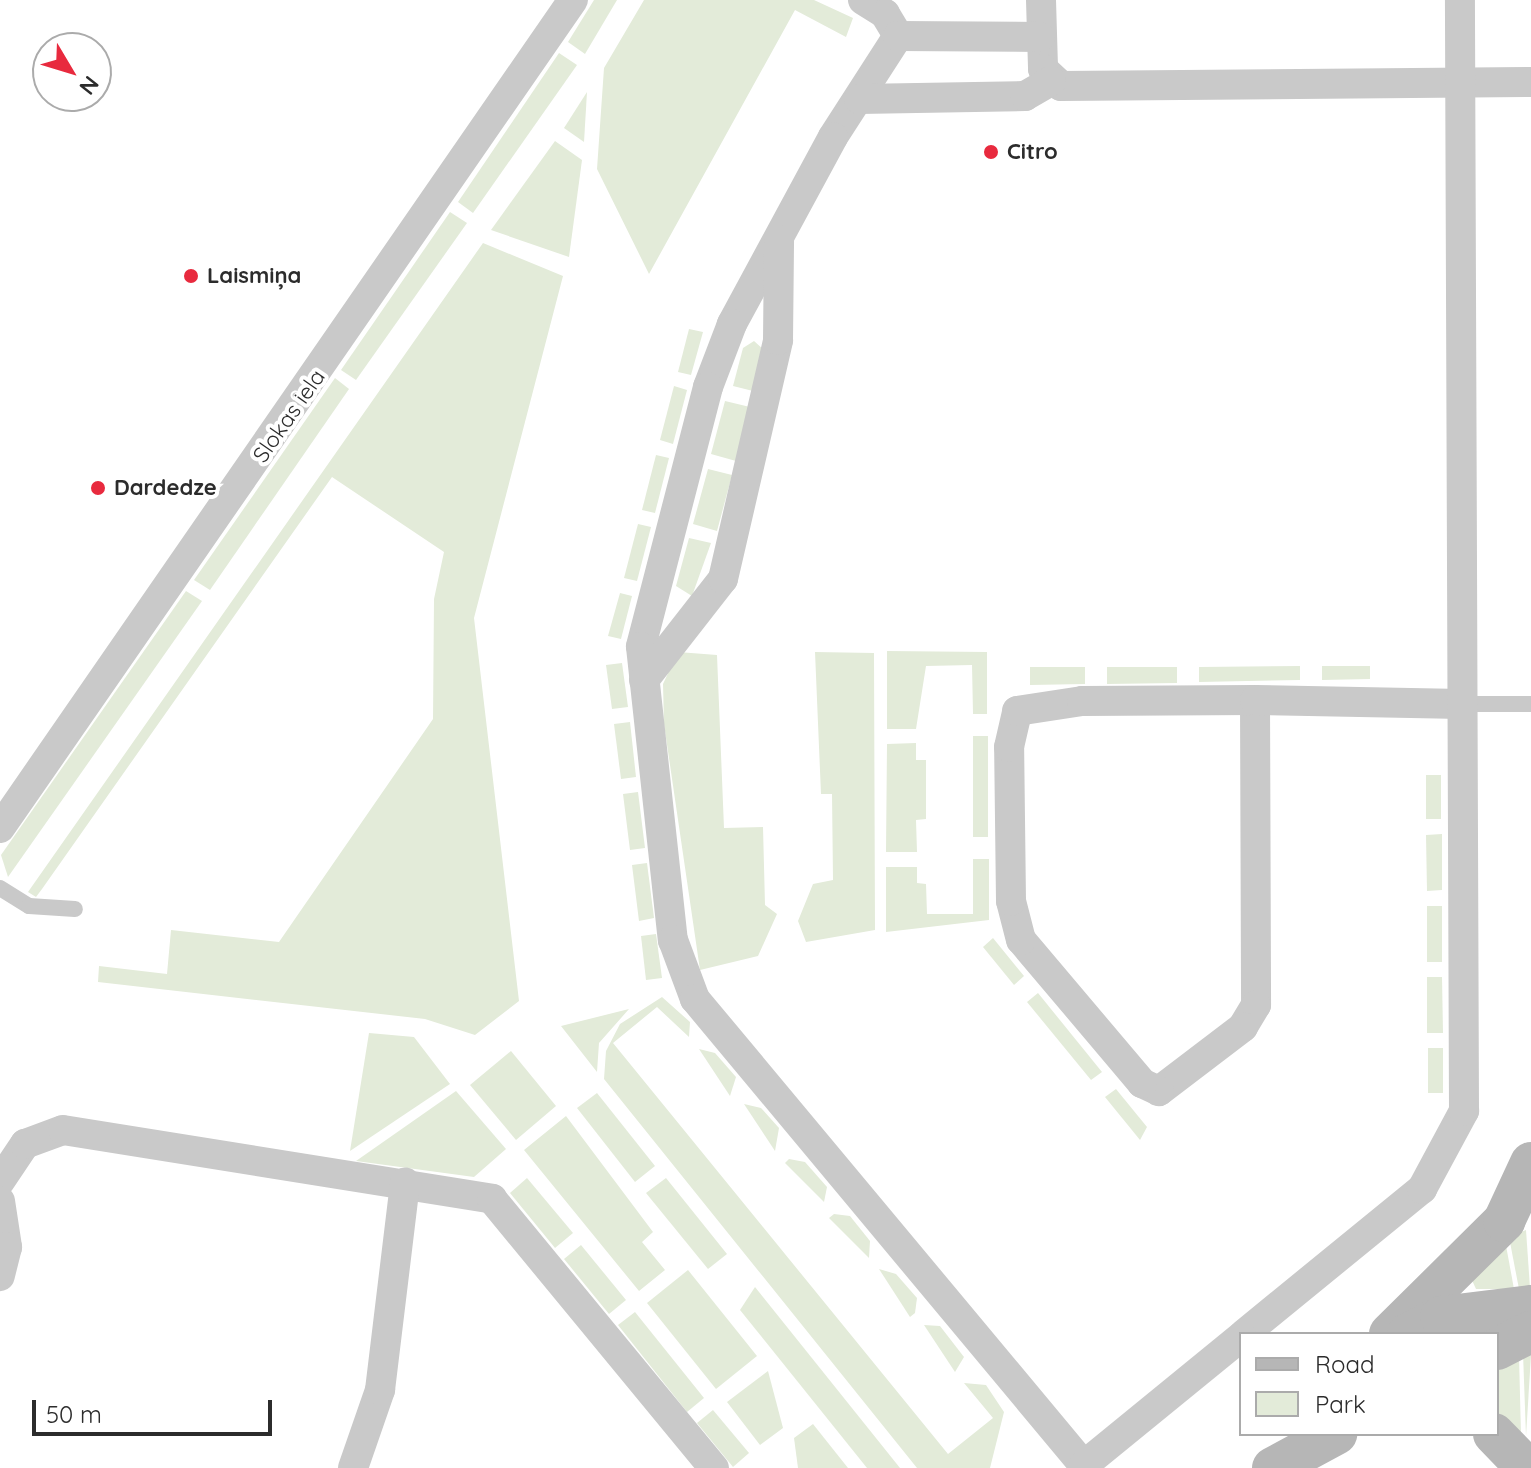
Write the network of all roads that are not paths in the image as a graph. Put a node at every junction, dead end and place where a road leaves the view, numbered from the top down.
1 (863, 0) edge
2 (1041, 0) edge
3 (1460, 0) edge
4 (566, 4) edge
5 (898, 36) junction
6 (1040, 37) junction
7 (1051, 81) junction
8 (1531, 82) edge
9 (1466, 83) junction
10 (859, 99) junction
11 (779, 233) junction
12 (644, 680) junction
13 (1255, 700) junction
14 (1462, 704) junction
15 (1531, 704) edge
16 (0, 828) edge
17 (0, 888) edge
18 (75, 909) dead end
19 (1531, 1163) edge
20 (0, 1181) edge
21 (405, 1182) junction
22 (0, 1201) edge
23 (0, 1276) edge
24 (1531, 1306) edge
25 (1247, 1332) edge
26 (1392, 1332) edge
27 (1412, 1332) edge
28 (1531, 1332) edge
29 (1239, 1338) edge
30 (1499, 1348) edge
31 (1282, 1436) edge
32 (1332, 1436) edge
33 (1496, 1436) edge
34 (1085, 1467) edge
35 (353, 1468) edge
36 (714, 1468) edge
37 (1248, 1468) edge
38 (1273, 1468) edge
39 (1527, 1468) edge

1 - 5 street
2 - 6 street
3 - 9 street
4 - 16 street, Slokas iela
5 - 6 street
5 - 10 street
6 - 7 street
7 - 9 street
7 - 10 street
8 - 9 street
9 - 14 street
10 - 11 street
11 - 12 street
11 - 12 street
12 - 34 street
13 - 13 street
13 - 14 street
14 - 15 lane
14 - 25 street
17 - 18 lane
19 - 26 street
20 - 21 street
21 - 35 street
21 - 36 street
22 - 23 street
24 - 27 street
28 - 30 street
29 - 34 street
31 - 37 street
32 - 38 street
33 - 39 street

